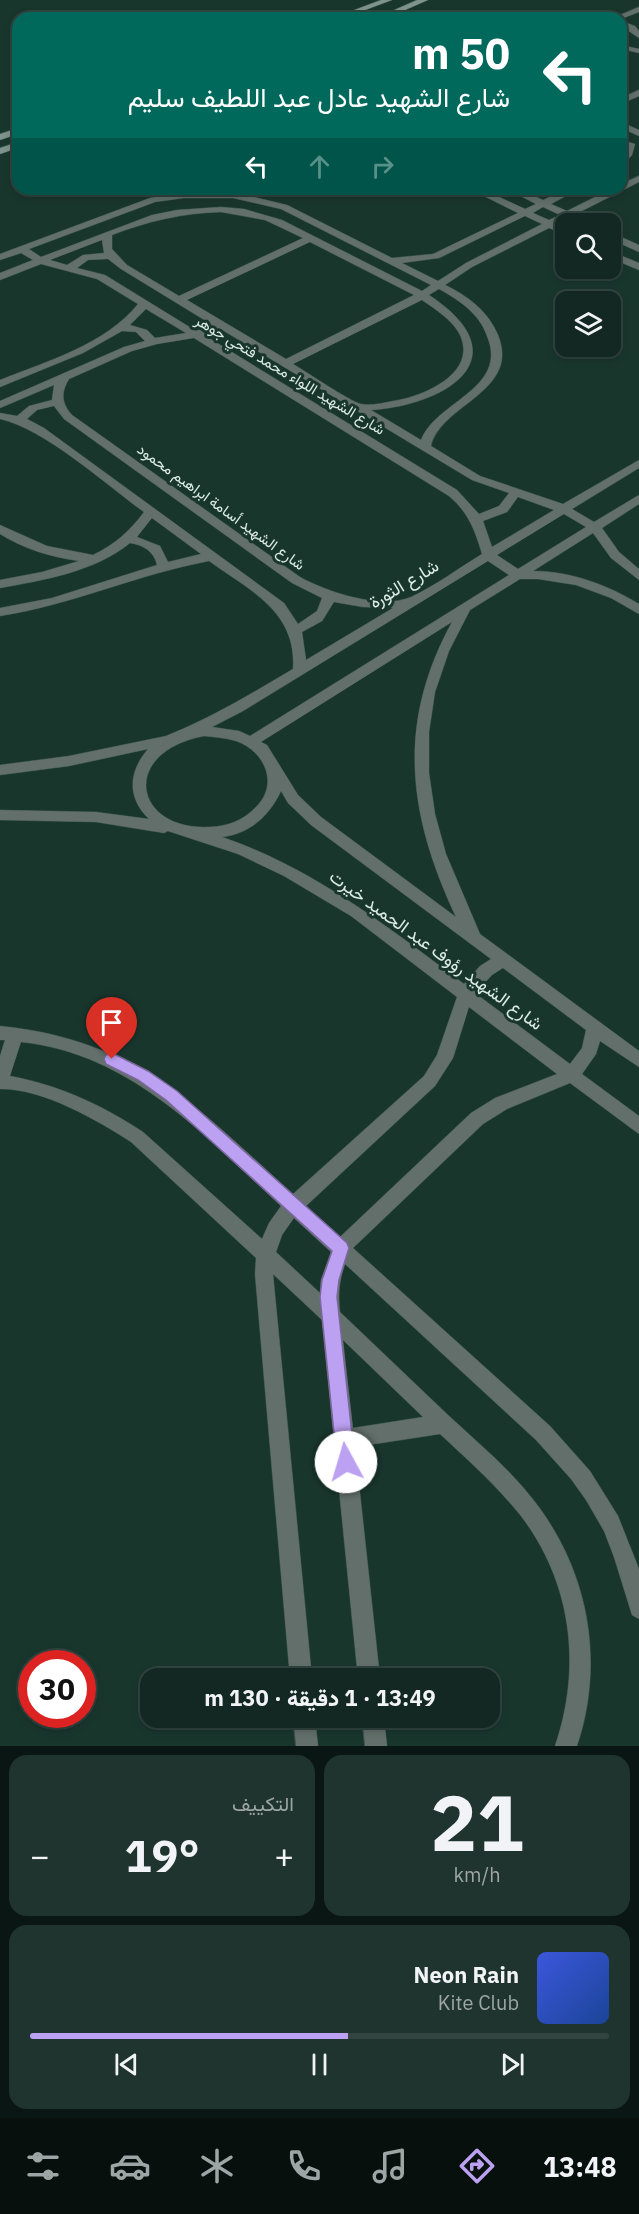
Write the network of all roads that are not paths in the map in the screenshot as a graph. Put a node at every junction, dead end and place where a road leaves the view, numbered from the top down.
1 (388, 0) edge
2 (424, 0) edge
3 (354, 12) edge
4 (395, 12) edge
5 (635, 26) edge
6 (639, 36) edge
7 (190, 195) edge
8 (233, 195) edge
9 (488, 195) edge
10 (525, 195) edge
11 (562, 195) edge
12 (606, 195) edge
13 (544, 204) junction
14 (525, 213) junction
15 (563, 213) edge
16 (571, 213) edge
17 (107, 216) junction
18 (555, 221) edge
19 (549, 224) junction
20 (124, 227) junction
21 (555, 227) edge
22 (108, 234) junction
23 (310, 238) junction
24 (621, 240) edge
25 (356, 243) junction
26 (22, 249) junction
27 (639, 249) edge
28 (337, 252) junction
29 (110, 255) junction
30 (0, 257) edge
31 (621, 259) edge
32 (389, 260) junction
33 (41, 261) junction
34 (635, 266) edge
35 (71, 267) junction
36 (639, 273) edge
37 (0, 277) edge
38 (440, 285) junction
39 (421, 296) junction
40 (179, 300) junction
41 (144, 304) junction
42 (219, 324) junction
43 (121, 328) junction
44 (196, 336) junction
45 (151, 342) junction
46 (285, 364) junction
47 (65, 376) junction
48 (0, 384) edge
49 (57, 402) junction
50 (0, 405) edge
51 (358, 407) junction
52 (0, 416) edge
53 (19, 420) junction
54 (425, 448) junction
55 (639, 463) edge
56 (515, 493) junction
57 (639, 499) edge
58 (564, 509) junction
59 (151, 511) junction
60 (477, 519) junction
61 (595, 527) junction
62 (2, 535) edge
63 (128, 539) junction
64 (488, 555) junction
65 (212, 556) junction
66 (93, 558) junction
67 (163, 566) junction
68 (518, 575) junction
69 (639, 576) edge
70 (0, 584) edge
71 (329, 597) junction
72 (412, 602) junction
73 (467, 606) junction
74 (639, 610) edge
75 (0, 612) edge
76 (296, 630) junction
77 (299, 671) junction
78 (187, 734) junction
79 (171, 740) junction
80 (252, 741) junction
81 (0, 770) edge
82 (277, 773) junction
83 (0, 815) edge
84 (187, 831) junction
85 (476, 940) junction
86 (504, 960) junction
87 (465, 994) junction
88 (595, 1028) junction
89 (8, 1033) edge
90 (639, 1060) edge
91 (571, 1075) junction
92 (0, 1081) edge
93 (639, 1126) edge
94 (293, 1206) junction
95 (341, 1248) junction
96 (265, 1255) junction
97 (330, 1314) junction
98 (443, 1424) junction
99 (344, 1439) junction
100 (639, 1608) edge
101 (300, 1668) edge
102 (368, 1668) edge
103 (305, 1728) edge
104 (374, 1728) edge
105 (307, 1746) edge
106 (376, 1746) edge
107 (566, 1746) edge

1 - 3 street
2 - 4 street
5 - 6 street
7 - 17 street
8 - 25 street
9 - 14 street
10 - 13 street
11 - 13 street
12 - 16 street
13 - 14 street
13 - 15 street
14 - 19 street
14 - 32 street
17 - 20 street
17 - 26 street
18 - 19 street
19 - 21 street
19 - 38 street
20 - 22 street
20 - 23 street
22 - 29 street
22 - 33 street
23 - 28 street
23 - 40 street
24 - 27 street
25 - 28 street
25 - 32 street
26 - 30 street
26 - 33 street
28 - 39 street
29 - 35 street
29 - 40 street, شارع الشهيد اللواء محمد فتحي جوهر
31 - 34 street
32 - 38 street
33 - 35 street, شارع الشهيد اللواء محمد فتحي جوهر
33 - 37 street
34 - 36 street
35 - 41 street, شارع الشهيد اللواء محمد فتحي جوهر
38 - 39 street
38 - 54 street
39 - 46 street
39 - 51 street
40 - 42 street, شارع الشهيد اللواء محمد فتحي جوهر
41 - 43 street
41 - 44 street, شارع الشهيد اللواء محمد فتحي جوهر
42 - 44 street
42 - 46 street, شارع الشهيد اللواء محمد فتحي جوهر
43 - 45 street
43 - 48 street
44 - 45 street
44 - 60 street, شارع الشهيد اللواء محمد فتحي جوهر
45 - 47 street
46 - 51 street, شارع الشهيد اللواء محمد فتحي جوهر
47 - 49 street
47 - 50 street
49 - 53 street
49 - 71 street, شارع الشهيد أسامة ابراهيم محمود
51 - 54 street, شارع الشهيد اللواء محمد فتحي جوهر
52 - 53 street
53 - 59 street
54 - 56 street, شارع الشهيد اللواء محمد فتحي جوهر
55 - 58 street, شارع الثورة
56 - 58 street, شارع الشهيد اللواء محمد فتحي جوهر
56 - 60 street
57 - 61 street
58 - 61 street, شارع الشهيد اللواء محمد فتحي جوهر
58 - 64 street, شارع الثورة
59 - 63 street
59 - 65 street
60 - 64 street, شارع الشهيد اللواء محمد فتحي جوهر
61 - 68 street
61 - 69 street
62 - 66 street
63 - 66 street
63 - 67 street
64 - 68 street
64 - 72 street, شارع الثورة
65 - 67 street
65 - 76 street
66 - 70 street
67 - 75 street
68 - 73 street
68 - 74 street
71 - 72 street, شارع الشهيد أسامة ابراهيم محمود
71 - 76 street
72 - 77 street, شارع الثورة
73 - 80 street
73 - 85 street
76 - 77 street
77 - 78 street, شارع الثورة
78 - 79 street
78 - 80 street
79 - 81 street
79 - 84 street
80 - 82 street
82 - 84 street
82 - 85 street, شارع الشهيد رؤوف عبد الحميد خيرت
83 - 84 street
84 - 87 street, شارع الشهيد رؤوف عبد الحميد خيرت
85 - 86 street, شارع الشهيد رؤوف عبد الحميد خيرت
86 - 87 street
86 - 88 street, شارع الشهيد رؤوف عبد الحميد خيرت
87 - 91 street, شارع الشهيد رؤوف عبد الحميد خيرت
87 - 94 street
88 - 90 street, شارع الشهيد رؤوف عبد الحميد خيرت
88 - 91 street
89 - 92 street
89 - 94 street
91 - 93 street, شارع الشهيد رؤوف عبد الحميد خيرت
91 - 95 street
92 - 96 street
94 - 95 street
94 - 96 street
95 - 97 street
95 - 100 street
96 - 97 street
96 - 101 street
97 - 98 street
97 - 99 street
98 - 99 street
98 - 107 street
99 - 102 street
103 - 105 street
104 - 106 street

